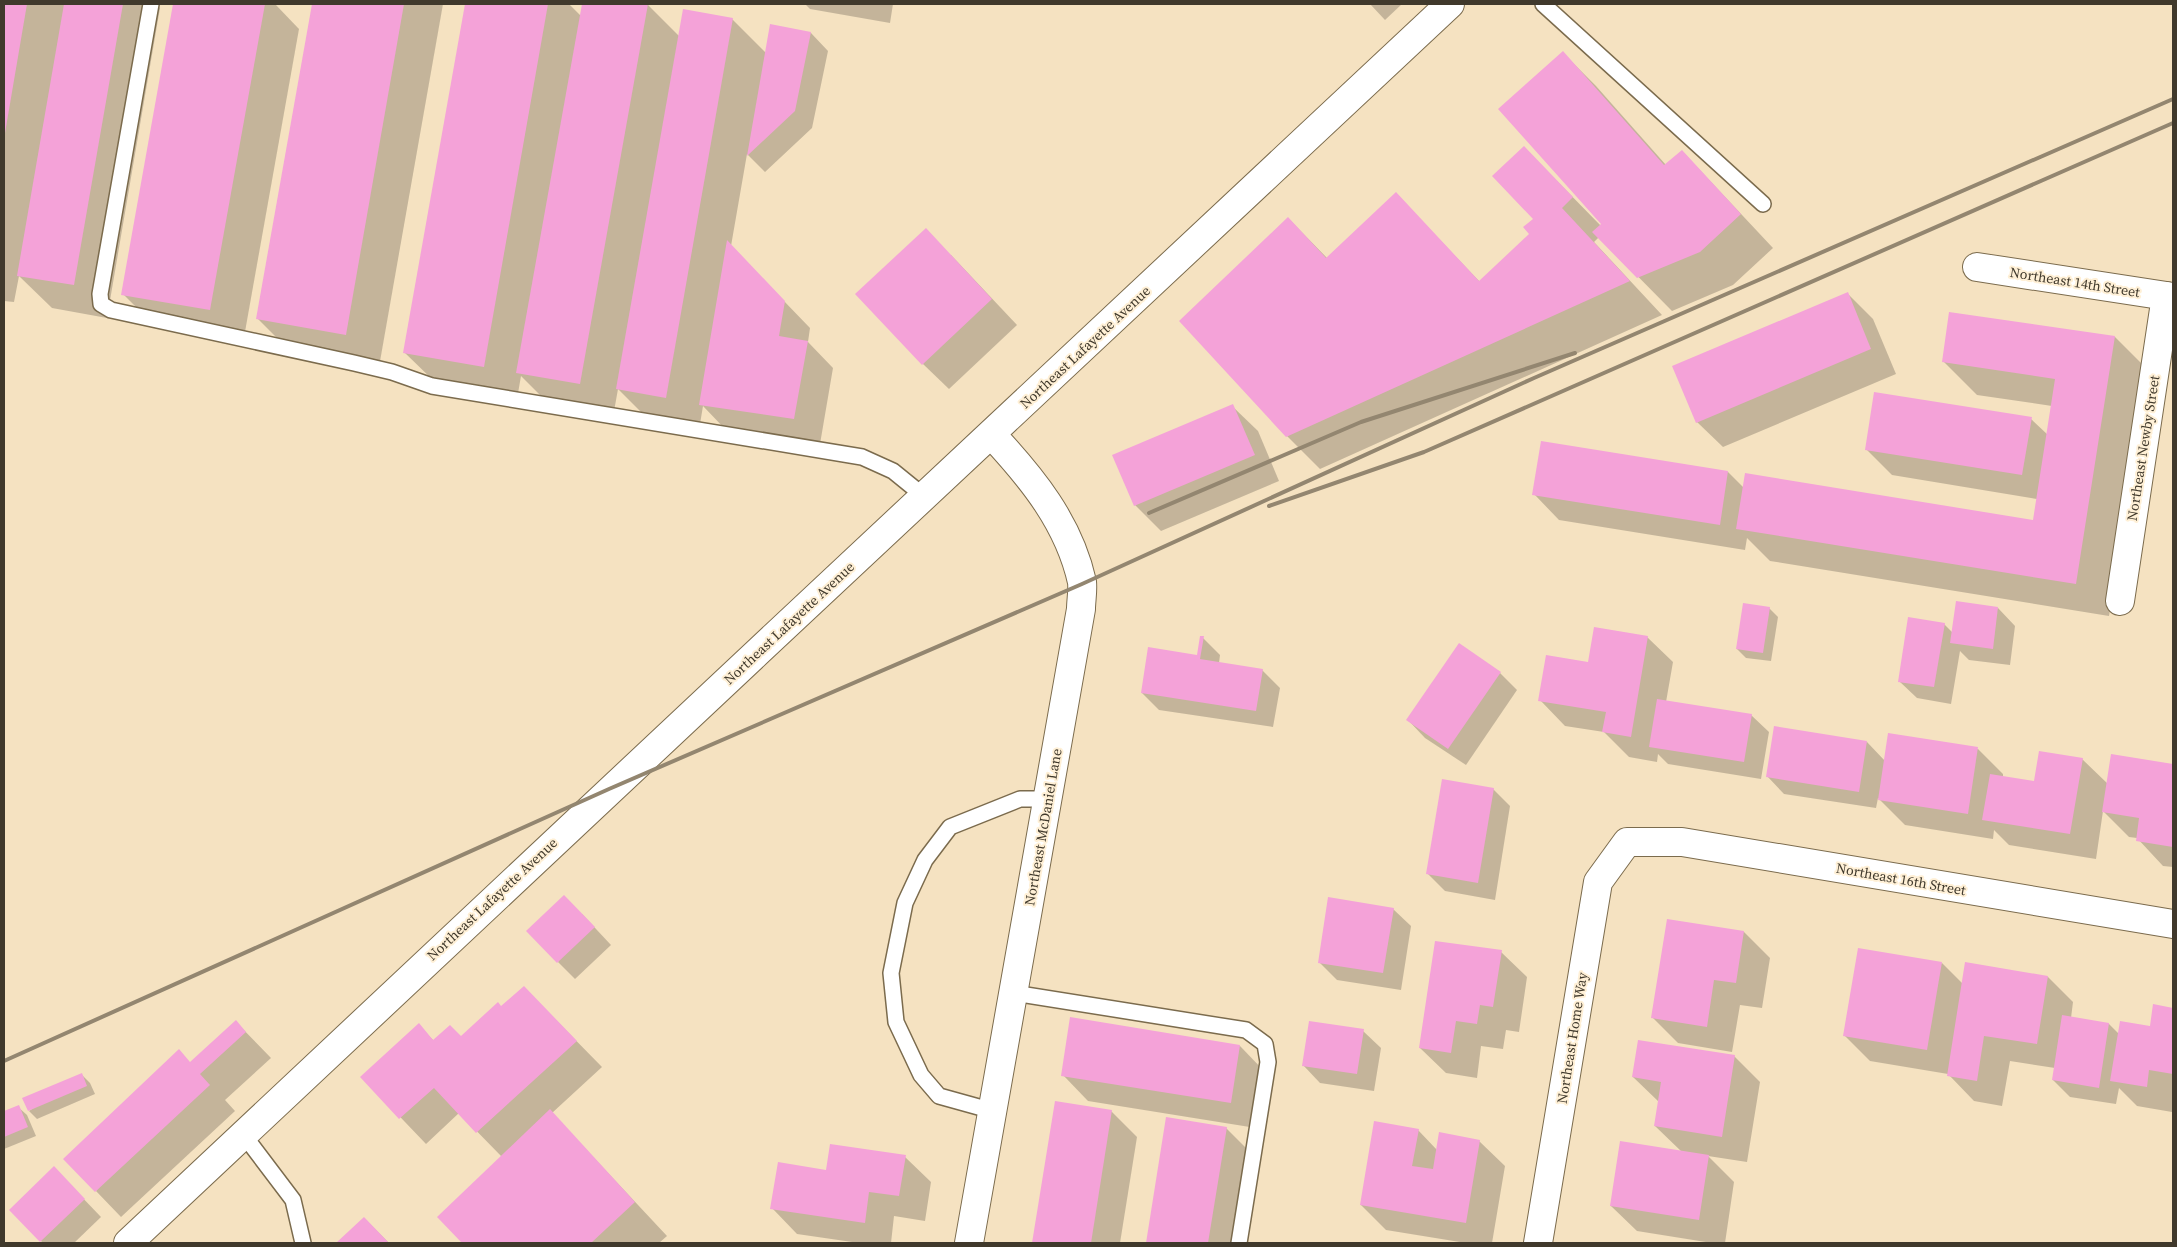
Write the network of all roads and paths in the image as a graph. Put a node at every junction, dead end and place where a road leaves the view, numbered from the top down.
1 (151, 4) edge
2 (1450, 4) edge
3 (1543, 4) edge
4 (1763, 204) dead end
5 (1977, 268) dead end
6 (2169, 297) edge
7 (992, 435) junction
8 (925, 497) junction
9 (2120, 601) dead end
10 (1048, 799) junction
11 (1627, 842) joint
12 (2173, 924) edge
13 (1014, 993) junction
14 (992, 1111) junction
15 (244, 1134) junction
16 (128, 1243) edge
17 (303, 1243) edge
18 (969, 1243) edge
19 (1239, 1243) edge
20 (1538, 1243) edge

1 - 8 lane
2 - 7 street, Northeast Lafayette Avenue
3 - 4 lane
5 - 6 street, Northeast 14th Street
6 - 9 street, Northeast Newby Street
7 - 8 street, Northeast Lafayette Avenue
7 - 10 street, Northeast McDaniel Lane
8 - 15 street, Northeast Lafayette Avenue
10 - 13 street, Northeast McDaniel Lane
10 - 14 lane
11 - 12 street, Northeast 16th Street
11 - 20 street, Northeast Home Way
13 - 14 street, Northeast McDaniel Lane
13 - 19 lane
14 - 18 street, Northeast McDaniel Lane
15 - 16 street, Northeast Lafayette Avenue
15 - 17 lane

